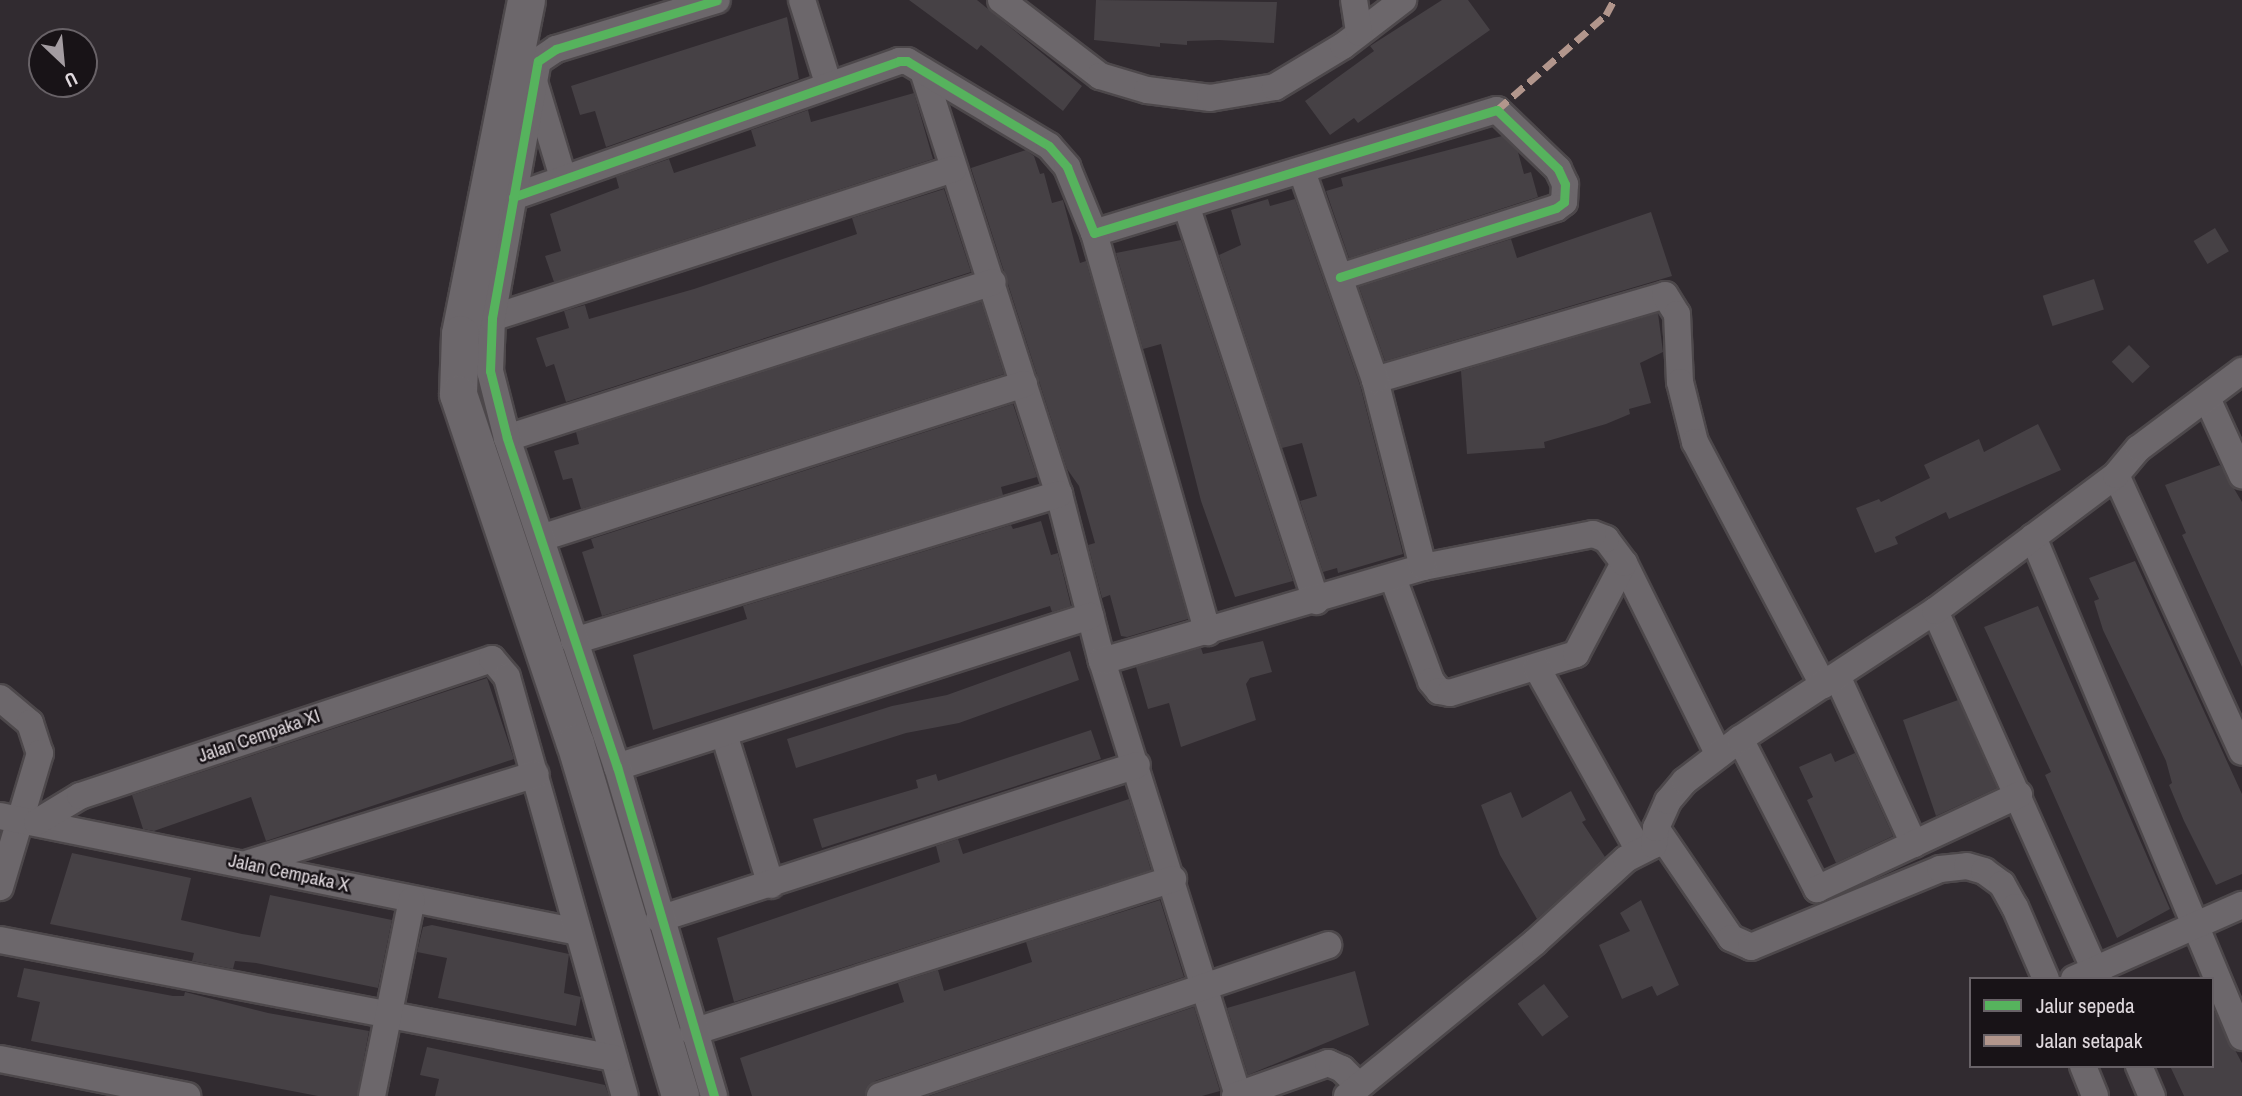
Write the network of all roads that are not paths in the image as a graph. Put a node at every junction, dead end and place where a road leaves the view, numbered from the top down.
1 (526, 0) edge
2 (717, 0) edge
3 (802, 0) edge
4 (1001, 0) edge
5 (1354, 0) edge
6 (1403, 0) edge
7 (1359, 33) junction
8 (923, 71) junction
9 (533, 80) junction
10 (828, 83) junction
11 (510, 145) junction
12 (954, 169) junction
13 (1302, 171) junction
14 (563, 178) junction
15 (513, 197) junction
16 (1186, 205) junction
17 (1094, 233) junction
18 (1340, 276) junction
19 (993, 282) junction
20 (492, 318) junction
21 (2242, 371) edge
22 (1375, 380) junction
23 (1024, 384) junction
24 (475, 390) junction
25 (2207, 398) junction
26 (507, 438) junction
27 (2116, 475) junction
28 (2242, 475) edge
29 (1059, 495) junction
30 (2033, 537) junction
31 (541, 538) junction
32 (1625, 563) junction
33 (1423, 567) junction
34 (1393, 578) junction
35 (1316, 601) junction
36 (1935, 611) junction
37 (1091, 616) junction
38 (1208, 632) junction
39 (574, 641) junction
40 (1102, 661) junction
41 (1537, 667) junction
42 (1830, 680) junction
43 (0, 698) edge
44 (724, 734) junction
45 (1740, 739) junction
46 (2242, 752) edge
47 (1719, 755) junction
48 (1137, 765) junction
49 (617, 767) junction
50 (536, 774) junction
51 (2019, 795) junction
52 (20, 819) edge
53 (1656, 828) junction
54 (1914, 844) junction
55 (623, 846) junction
56 (1638, 849) junction
57 (247, 864) junction
58 (1173, 879) junction
59 (771, 885) junction
60 (0, 887) edge
61 (1817, 889) junction
62 (412, 900) junction
63 (2242, 905) edge
64 (1851, 907) junction
65 (660, 919) junction
66 (2192, 928) junction
67 (579, 932) junction
68 (0, 940) edge
69 (1328, 945) dead end
70 (2090, 976) edge
71 (2045, 977) edge
72 (1203, 989) junction
73 (387, 1012) junction
74 (693, 1032) junction
75 (2242, 1037) edge
76 (614, 1058) junction
77 (0, 1059) edge
78 (2084, 1068) edge
79 (2140, 1068) edge
80 (1353, 1091) edge
81 (187, 1096) edge
82 (372, 1096) edge
83 (625, 1096) edge
84 (680, 1096) edge
85 (714, 1096) edge
86 (880, 1096) edge
87 (1237, 1096) edge
88 (2095, 1096) edge
89 (2152, 1096) edge

1 - 11 street
2 - 9 street
3 - 10 street
4 - 7 street
5 - 7 street
6 - 7 street
8 - 10 street
8 - 12 street
8 - 17 street
9 - 11 street
9 - 14 street
10 - 14 street
11 - 15 street
11 - 24 street
12 - 19 street
12 - 20 street
13 - 16 street
13 - 18 street
13 - 18 street
14 - 15 street
15 - 20 street
16 - 17 street
16 - 35 street
17 - 38 street
18 - 22 street
19 - 23 street
19 - 26 street
20 - 24 street
21 - 25 street
22 - 33 street
22 - 42 street
23 - 29 street
23 - 31 street
24 - 26 street
24 - 55 street
25 - 27 street
25 - 28 street
26 - 31 street
27 - 30 street
27 - 46 street
29 - 37 street
29 - 39 street
30 - 36 street
30 - 66 street
31 - 39 street
32 - 33 street
32 - 41 street
32 - 47 street
33 - 34 street
34 - 35 street
34 - 41 street
35 - 38 street
36 - 42 street
36 - 51 street
37 - 40 street
37 - 44 street
38 - 40 street
39 - 49 street
40 - 48 street
41 - 56 street
42 - 45 street
42 - 54 street
43 - 52 street
44 - 49 street
44 - 59 street
45 - 47 street
45 - 61 street
47 - 53 street
48 - 58 street
48 - 59 street
49 - 55 street
50 - 52 street, Jalan Cempaka XI
50 - 57 street
50 - 67 street
51 - 54 street
51 - 70 street
52 - 57 street, Jalan Cempaka X
52 - 60 street
53 - 56 street
53 - 64 street
54 - 61 street
55 - 65 street
55 - 84 street
56 - 80 street
57 - 62 street, Jalan Cempaka X
58 - 72 street
58 - 74 street
59 - 65 street
61 - 64 street
62 - 67 street, Jalan Cempaka X
62 - 73 street
63 - 66 street
64 - 71 street
65 - 74 street
66 - 70 street
66 - 75 street
67 - 76 street
68 - 73 street
69 - 72 street
72 - 86 street
72 - 87 street
73 - 76 street
73 - 82 street
74 - 85 street
76 - 83 street
77 - 81 street
78 - 88 street
79 - 89 street
80 - 87 street

